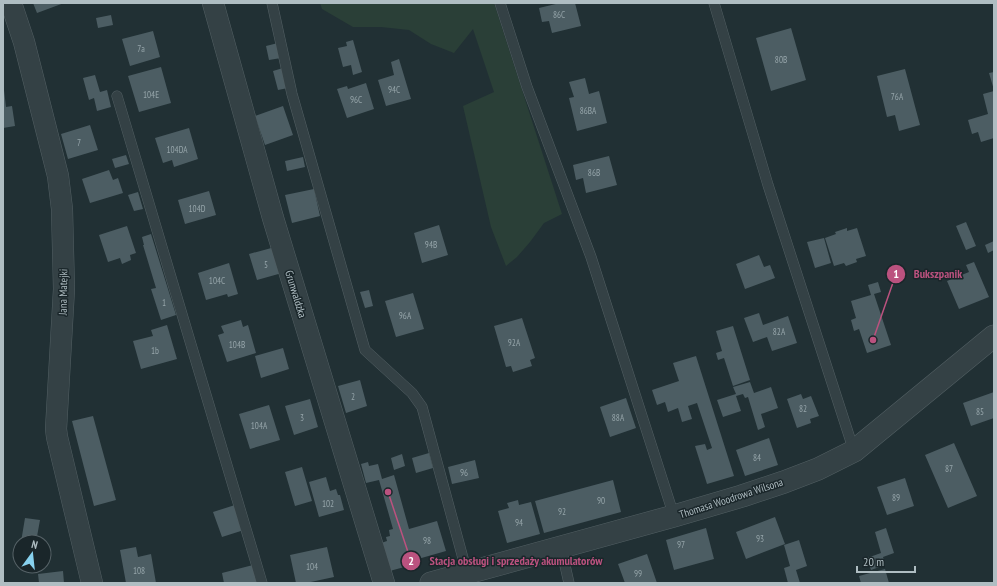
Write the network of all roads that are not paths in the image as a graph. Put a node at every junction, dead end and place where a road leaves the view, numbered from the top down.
1 (11, 3) edge
2 (213, 3) edge
3 (272, 3) edge
4 (500, 3) edge
5 (714, 3) edge
6 (117, 96) dead end
7 (994, 336) edge
8 (854, 451) junction
9 (674, 516) junction
10 (561, 548) junction
11 (468, 573) junction
12 (92, 583) edge
13 (262, 583) edge
14 (384, 583) edge
15 (431, 583) edge
16 (568, 583) edge

1 - 12 street, Jana Matejki
2 - 14 street, Grunwaldzka
3 - 11 lane
4 - 9 lane
5 - 8 lane
6 - 13 lane
7 - 8 street, Thomasa Woodrowa Wilsona
8 - 9 street, Thomasa Woodrowa Wilsona
9 - 10 street, Thomasa Woodrowa Wilsona
10 - 11 street, Thomasa Woodrowa Wilsona
10 - 16 lane
11 - 15 street, Thomasa Woodrowa Wilsona

